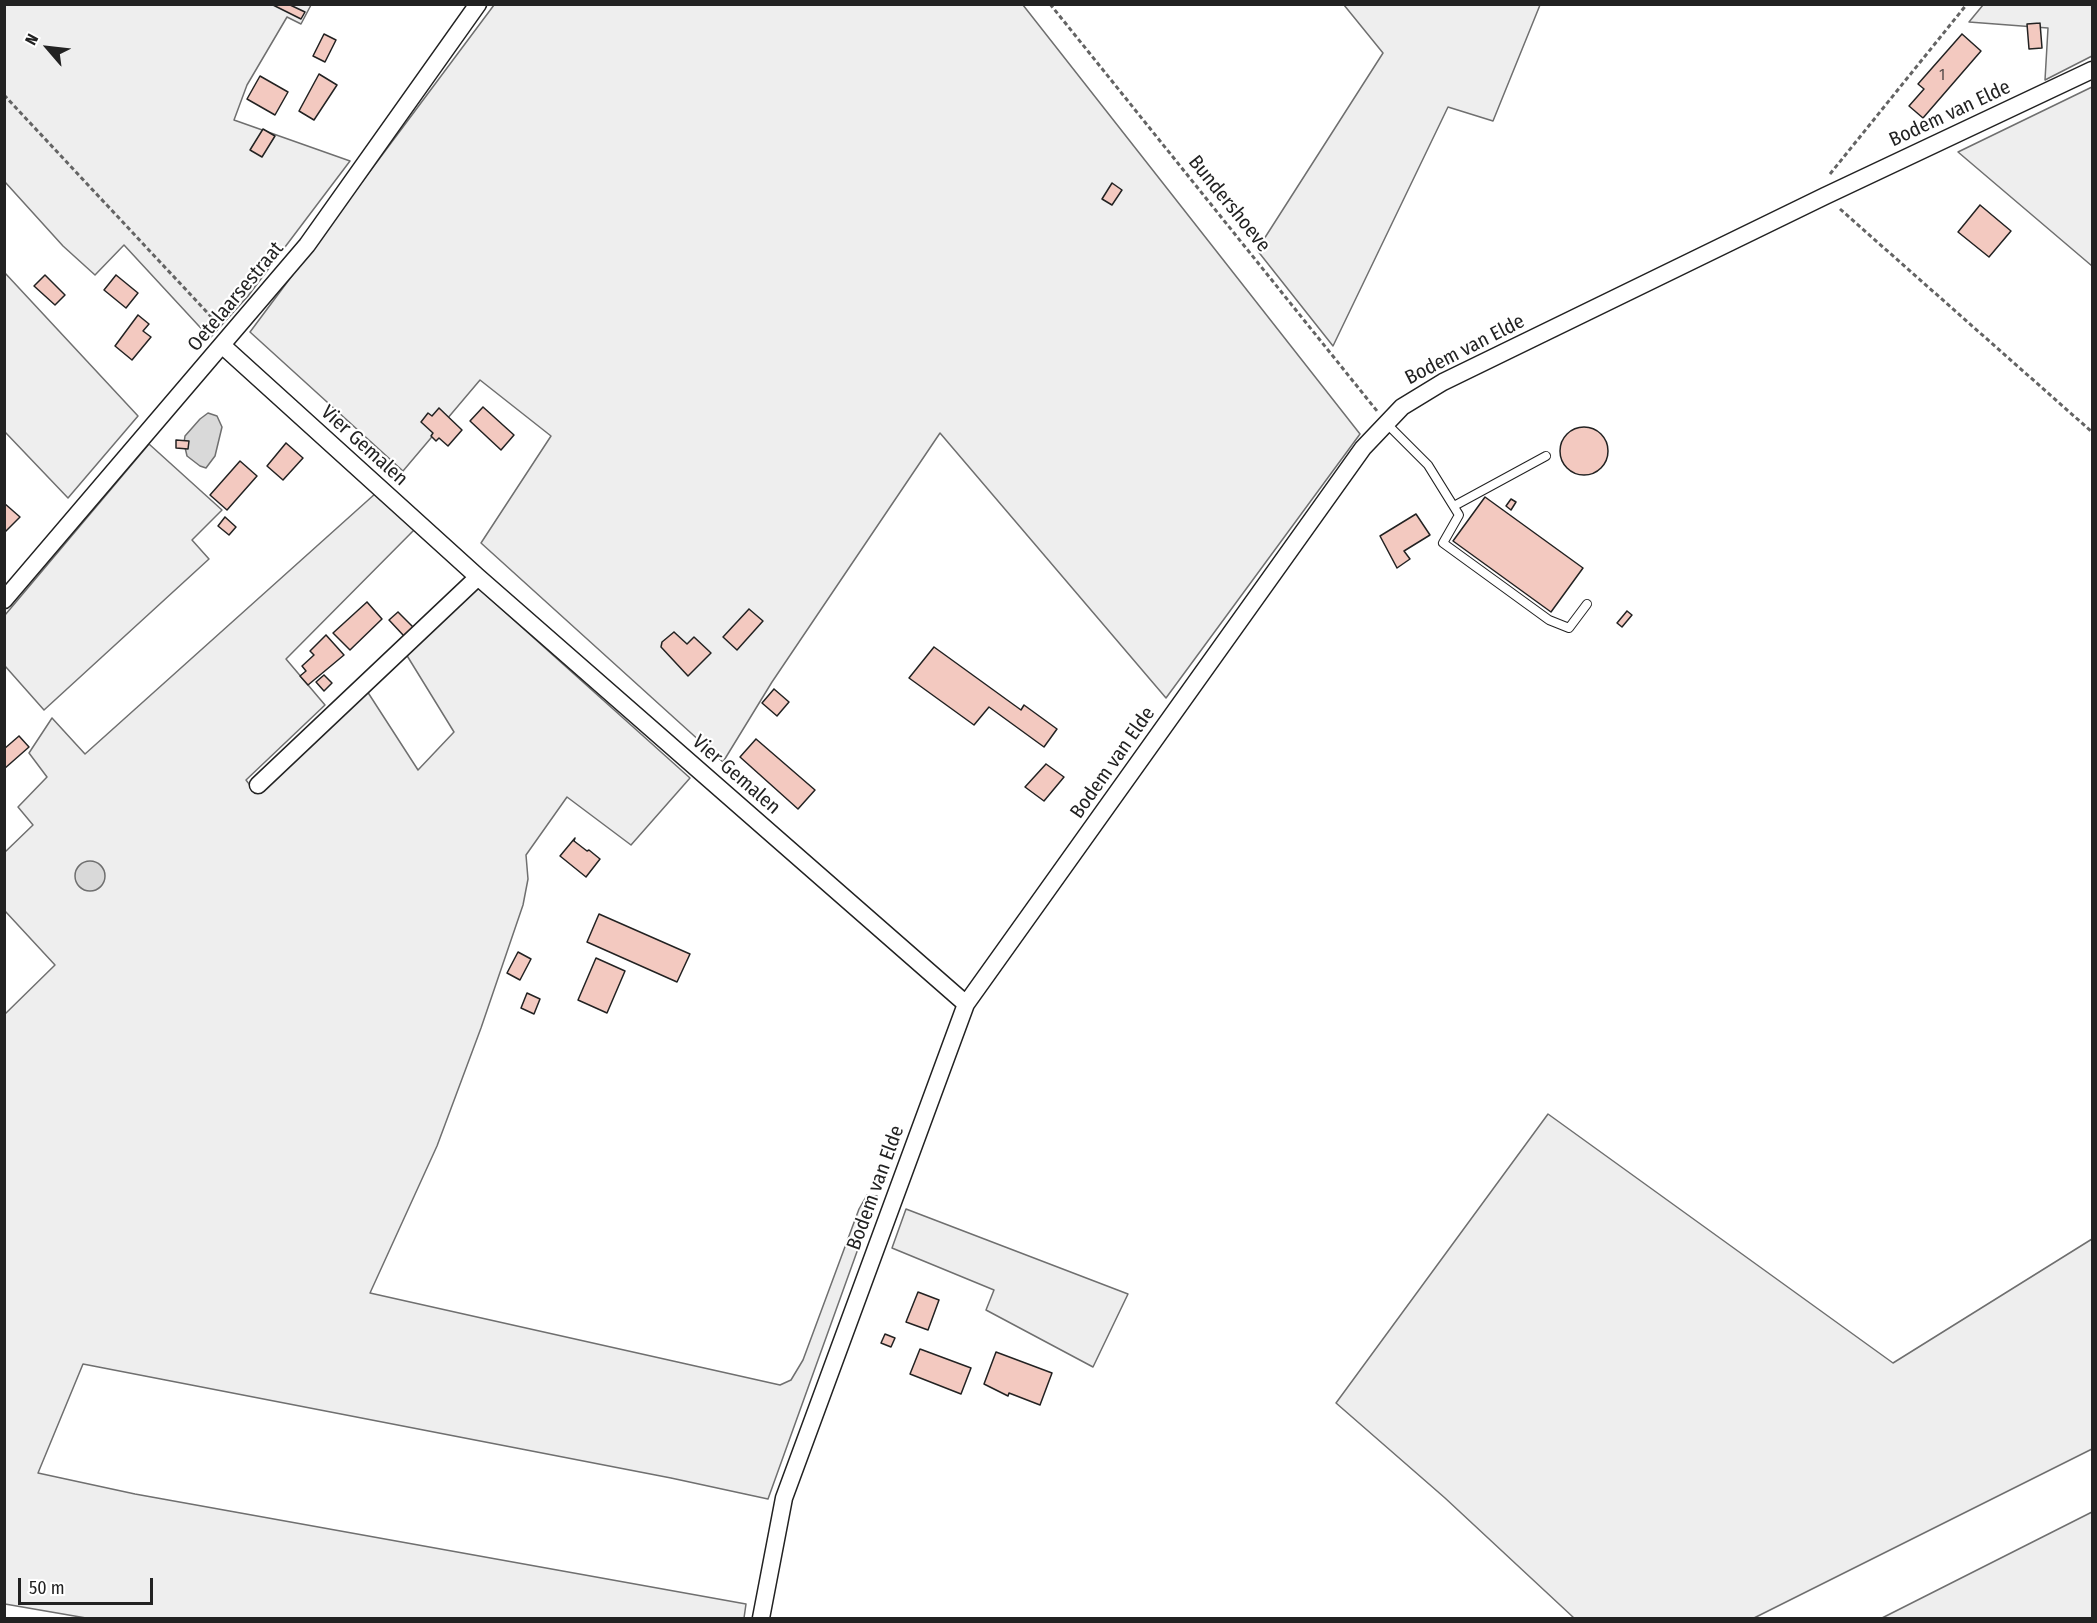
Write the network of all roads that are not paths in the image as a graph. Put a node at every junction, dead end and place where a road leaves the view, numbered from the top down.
1 (478, 4) edge
2 (2092, 70) edge
3 (226, 341) junction
4 (1385, 422) junction
5 (1546, 456) dead end
6 (1454, 507) junction
7 (478, 577) junction
8 (4, 600) edge
9 (1587, 604) dead end
10 (258, 785) dead end
11 (966, 1004) junction
12 (761, 1618) edge

1 - 3 street, Oetelaarsestraat
2 - 4 street, Bodem van Elde
3 - 7 street, Vier Gemalen
3 - 8 street, Oetelaarsestraat
4 - 6 lane
4 - 11 street, Bodem van Elde
5 - 6 lane
6 - 9 lane
7 - 10 street
7 - 11 street, Vier Gemalen
11 - 12 street, Bodem van Elde

